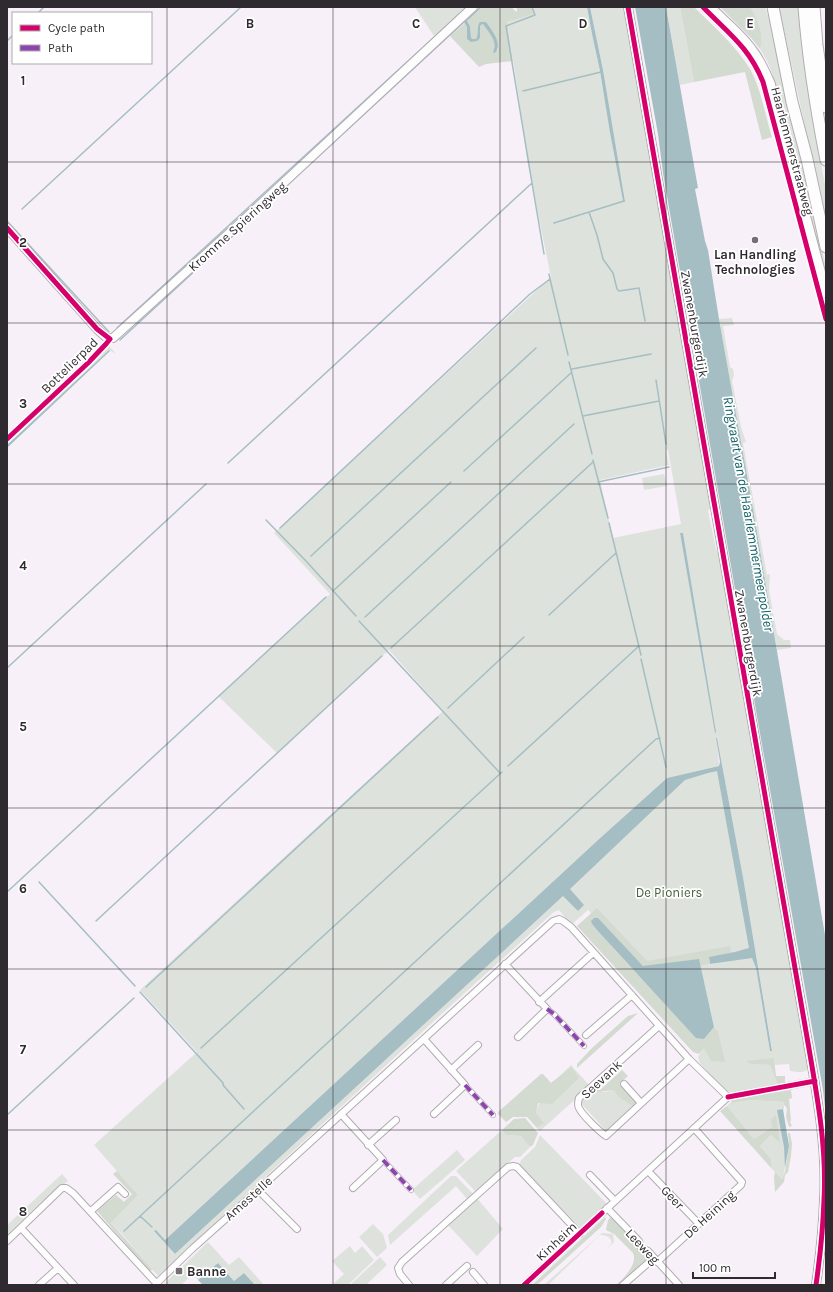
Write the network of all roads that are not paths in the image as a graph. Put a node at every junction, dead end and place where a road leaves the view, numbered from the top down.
1 (473, 7) edge
2 (628, 7) edge
3 (710, 7) edge
4 (772, 7) edge
5 (804, 7) edge
6 (814, 7) edge
7 (826, 107) edge
8 (826, 160) edge
9 (7, 228) edge
10 (826, 247) edge
11 (826, 293) edge
12 (593, 953) junction
13 (505, 964) junction
14 (632, 995) junction
15 (540, 1002) junction
16 (547, 1009) junction
17 (659, 1026) junction
18 (586, 1035) dead end
19 (518, 1037) dead end
20 (424, 1039) junction
21 (478, 1045) dead end
22 (584, 1046) dead end
23 (689, 1059) junction
24 (451, 1070) junction
25 (815, 1080) junction
26 (624, 1084) dead end
27 (465, 1085) junction
28 (728, 1098) junction
29 (641, 1103) junction
30 (340, 1114) junction
31 (434, 1114) dead end
32 (493, 1115) dead end
33 (396, 1120) dead end
34 (694, 1128) junction
35 (368, 1144) junction
36 (382, 1160) junction
37 (648, 1170) junction
38 (590, 1175) dead end
39 (353, 1188) dead end
40 (258, 1190) junction
41 (411, 1190) dead end
42 (125, 1194) dead end
43 (615, 1201) junction
44 (607, 1208) junction
45 (91, 1211) junction
46 (699, 1224) junction
47 (21, 1228) junction
48 (297, 1229) dead end
49 (580, 1234) junction
50 (7, 1241) edge
51 (656, 1260) junction
52 (467, 1266) dead end
53 (58, 1268) junction
54 (473, 1272) dead end
55 (157, 1284) edge
56 (39, 1285) edge
57 (74, 1285) edge
58 (409, 1285) edge
59 (446, 1285) edge
60 (484, 1285) edge
61 (524, 1285) edge
62 (623, 1285) edge
63 (679, 1285) edge
64 (816, 1285) edge

1 - 9 street, Kromme Spieringweg
2 - 25 street, Zwanenburgerdijk
3 - 11 main road, Haarlemmerstraatweg
4 - 10 highway
5 - 8 highway
6 - 7 highway
12 - 13 street, Amestelle
12 - 14 street
12 - 15 street
13 - 15 street
13 - 20 street, Amestelle
14 - 17 street
14 - 18 street
15 - 16 street
16 - 19 street
16 - 22 street
17 - 23 street
17 - 29 street, Seevank
20 - 24 street
20 - 30 street, Amestelle
21 - 24 street
23 - 28 street
23 - 29 street, Seevank
24 - 27 street
25 - 28 street, Kinheim
25 - 64 street, Zwanenburgerdijk
26 - 29 street, Seevank
27 - 31 street
27 - 32 street
28 - 34 street, Kinheim
30 - 35 street
30 - 40 street, Amestelle
33 - 35 street
34 - 37 street, Kinheim
34 - 46 street, De Heining
35 - 36 street
36 - 39 street
36 - 41 street
37 - 43 street, Kinheim
37 - 46 street, Geer
38 - 43 street
40 - 48 street
40 - 55 street, Amestelle
42 - 45 street
43 - 44 street, Kinheim
44 - 49 street, Kinheim
44 - 51 street, Leeweg
45 - 47 street
45 - 55 street
46 - 51 street, De Heining
47 - 50 street
47 - 53 street
49 - 58 street, Kinheim
49 - 61 street, Kinheim
51 - 62 street, De Heining
51 - 63 street, Leeweg
52 - 59 street
53 - 56 street
53 - 57 street
54 - 60 street

